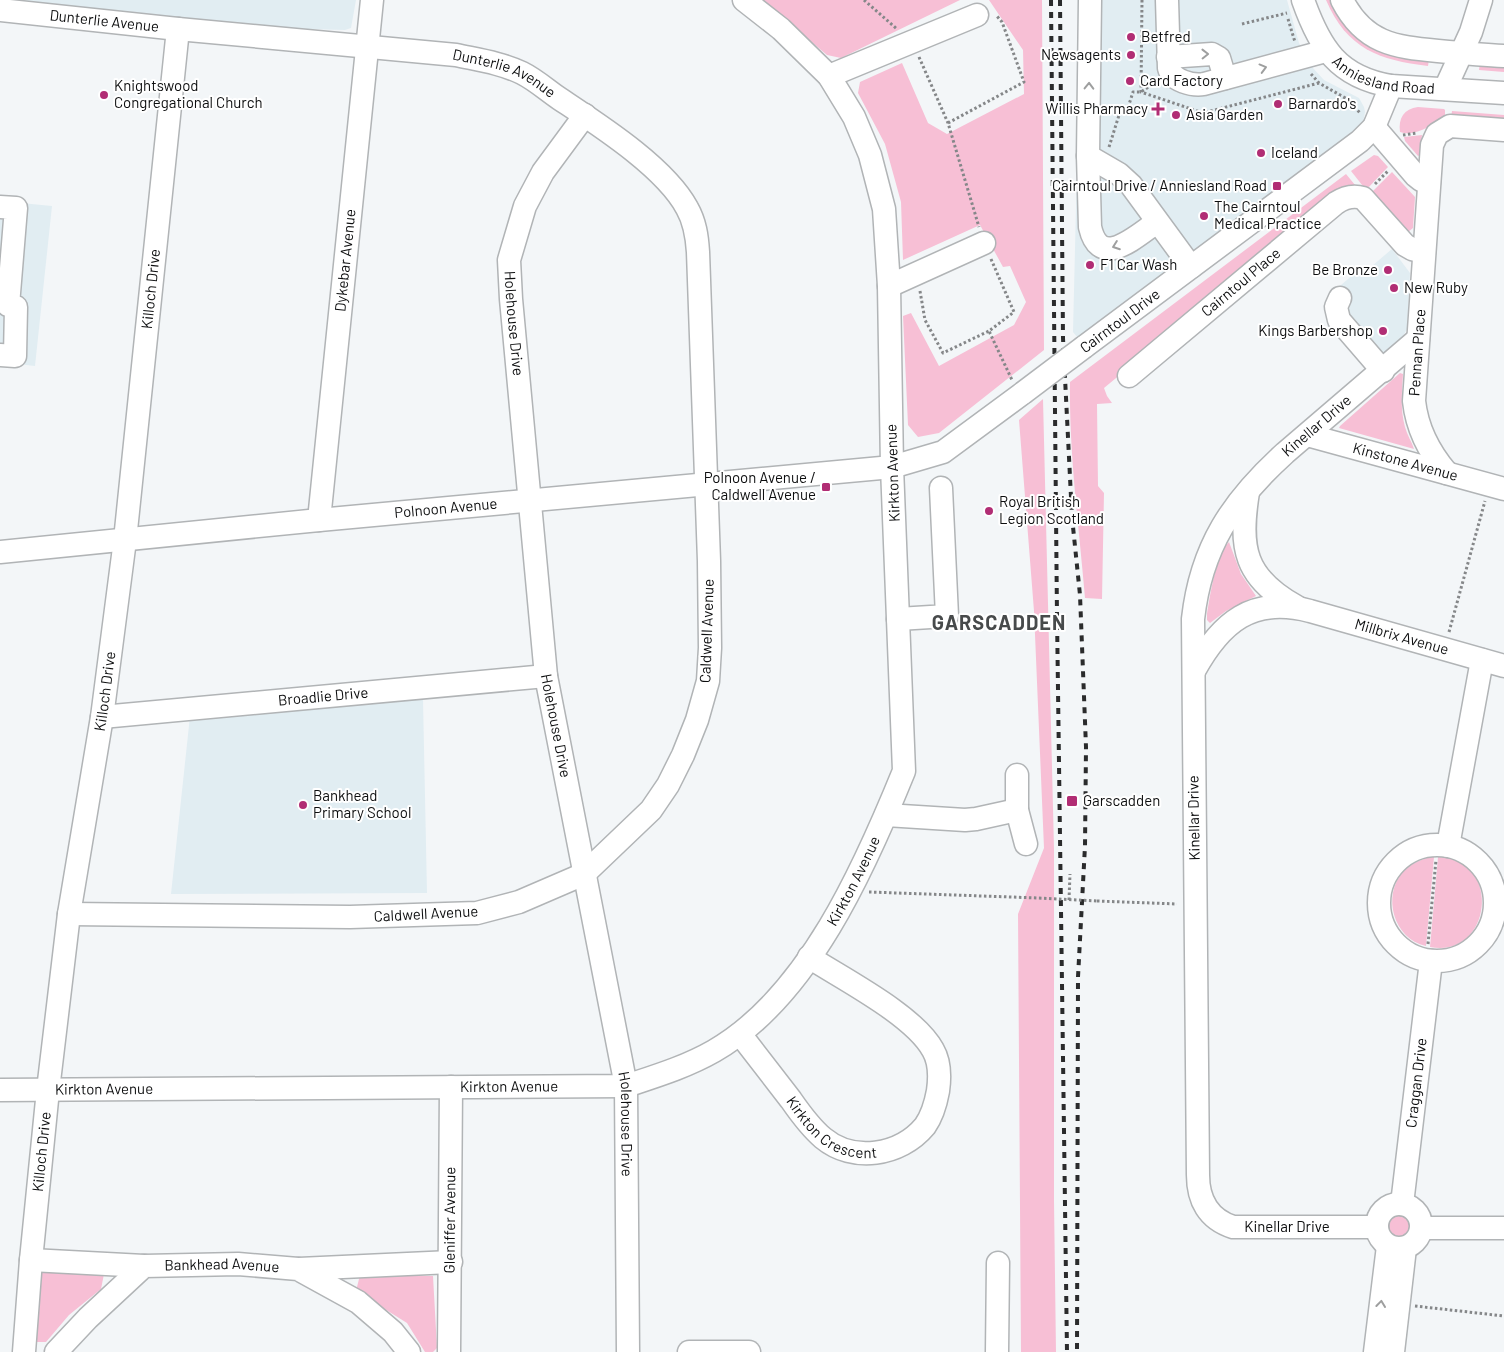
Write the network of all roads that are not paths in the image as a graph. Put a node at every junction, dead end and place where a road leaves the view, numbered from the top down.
1 (372, 0) edge
2 (744, 0) edge
3 (1090, 0) edge
4 (1167, 0) edge
5 (1342, 0) edge
6 (1481, 0) edge
7 (1294, 3) edge
8 (0, 10) edge
9 (986, 15) road end
10 (178, 29) junction
11 (368, 47) junction
12 (1326, 51) junction
13 (1462, 53) junction
14 (1504, 56) edge
15 (829, 76) junction
16 (1392, 86) junction
17 (1445, 89) junction
18 (1504, 93) edge
19 (585, 116) junction
20 (1504, 130) edge
21 (1378, 133) junction
22 (1097, 156) junction
23 (1429, 182) junction
24 (0, 207) edge
25 (1157, 222) junction
26 (984, 243) road end
27 (1424, 252) junction
28 (1191, 267) junction
29 (889, 286) junction
30 (1340, 298) dead end
31 (1418, 339) junction
32 (0, 355) edge
33 (1382, 371) junction
34 (1129, 376) dead end
35 (1307, 435) junction
36 (892, 467) junction
37 (1447, 473) junction
38 (706, 484) junction
39 (1497, 487) edge
40 (941, 488) dead end
41 (1248, 490) junction
42 (530, 502) junction
43 (319, 520) junction
44 (125, 540) junction
45 (0, 552) edge
46 (1298, 608) junction
47 (898, 619) junction
48 (1482, 660) junction
49 (1504, 666) edge
50 (1193, 674) junction
51 (546, 676) junction
52 (102, 716) junction
53 (1017, 775) dead end
54 (1017, 810) junction
55 (886, 814) junction
56 (1026, 844) dead end
57 (1448, 846) junction
58 (584, 874) junction
59 (70, 914) junction
60 (809, 957) junction
61 (1431, 961) junction
62 (740, 1034) junction
63 (626, 1086) junction
64 (451, 1087) junction
65 (0, 1090) edge
66 (48, 1090) junction
67 (1402, 1204) junction
68 (1377, 1227) junction
69 (1422, 1228) junction
70 (1504, 1228) edge
71 (1396, 1247) junction
72 (31, 1260) junction
73 (451, 1262) junction
74 (998, 1262) dead end
75 (144, 1266) junction
76 (298, 1269) junction
77 (24, 1352) edge
78 (56, 1352) edge
79 (409, 1352) edge
80 (449, 1352) edge
81 (628, 1352) edge
82 (689, 1352) edge
83 (749, 1352) edge
84 (997, 1352) edge
85 (1375, 1352) edge
86 (1393, 1352) edge

1 - 11 street, Dykebar Avenue
2 - 15 street, Kirkton Avenue
22 -> 3 street
4 -> 12 street
5 - 13 street, Anniesland Road
6 - 13 street
7 - 12 street, Anniesland Road
8 - 10 street, Dunterlie Avenue
9 - 15 street
10 - 11 street, Dunterlie Avenue
10 - 44 street, Killoch Drive
11 - 19 street, Dunterlie Avenue
11 - 43 street, Dykebar Avenue
12 - 16 street, Anniesland Road
13 - 14 street, Anniesland Road
13 - 17 street
15 - 29 street, Kirkton Avenue
16 - 17 street, Anniesland Road
16 - 21 street, Cairntoul Drive
17 - 18 street, Anniesland Road
19 - 38 street, Dunterlie Avenue
19 - 42 street, Holehouse Drive
20 - 23 street, Pennan Place
21 - 23 street
21 - 28 street, Cairntoul Drive
22 - 25 street
25 -> 22 street
23 - 27 street, Pennan Place
24 - 32 street
25 - 28 street
26 - 29 street
27 - 31 street, Pennan Place
27 - 34 street, Cairntoul Place
28 - 36 street, Cairntoul Drive, bridge
29 - 36 street, Kirkton Avenue
30 - 33 street
31 - 33 street, Kinellar Drive
31 - 37 street, Pennan Place
33 - 35 street, Kinellar Drive
35 - 37 street, Kinstone Avenue
35 - 41 street, Kinellar Drive
36 - 38 street, Polnoon Avenue
36 - 47 street, Kirkton Avenue
37 - 39 street, Kinstone Avenue
38 - 42 street, Polnoon Avenue
38 - 58 street, Caldwell Avenue
40 - 47 street
41 - 46 street, Millbrix Avenue
41 - 50 street, Kinellar Drive
42 - 43 street, Polnoon Avenue
42 - 51 street, Holehouse Drive
43 - 44 street, Polnoon Avenue
44 - 45 street, Polnoon Avenue
44 - 52 street, Killoch Drive
46 - 48 street, Millbrix Avenue
46 - 50 street, Millbrix Avenue
47 - 55 street, Kirkton Avenue
48 - 49 street, Millbrix Avenue
48 - 57 street
50 - 68 street, Kinellar Drive
51 - 52 street, Broadlie Drive
51 - 58 street, Holehouse Drive
52 - 59 street, Killoch Drive
53 - 54 street
54 - 55 street
54 - 56 street
55 - 60 street, Kirkton Avenue
57 - 61 street
57 - 61 street
58 - 59 street, Caldwell Avenue
58 - 63 street, Holehouse Drive
59 - 66 street, Killoch Drive
60 - 62 street, Kirkton Avenue
60 - 62 street, Kirkton Crescent
61 - 67 street, Craggan Drive
62 - 63 street, Kirkton Avenue
63 - 64 street, Kirkton Avenue
63 - 81 street, Holehouse Drive
64 - 66 street, Kirkton Avenue
64 - 73 street, Gleniffer Avenue
65 - 66 street, Kirkton Avenue
66 - 72 street, Killoch Drive
67 - 68 street
67 - 69 street
68 - 71 street
69 - 70 street
69 - 71 street
85 -> 71 street
71 - 86 street
72 - 75 street, Bankhead Avenue
72 - 77 street, Killoch Drive
73 - 76 street, Bankhead Avenue
73 - 80 street, Gleniffer Avenue
74 - 84 street
75 - 76 street, Bankhead Avenue
75 - 78 street, Bankhead Avenue
76 - 79 street, Bankhead Avenue
82 - 83 street

